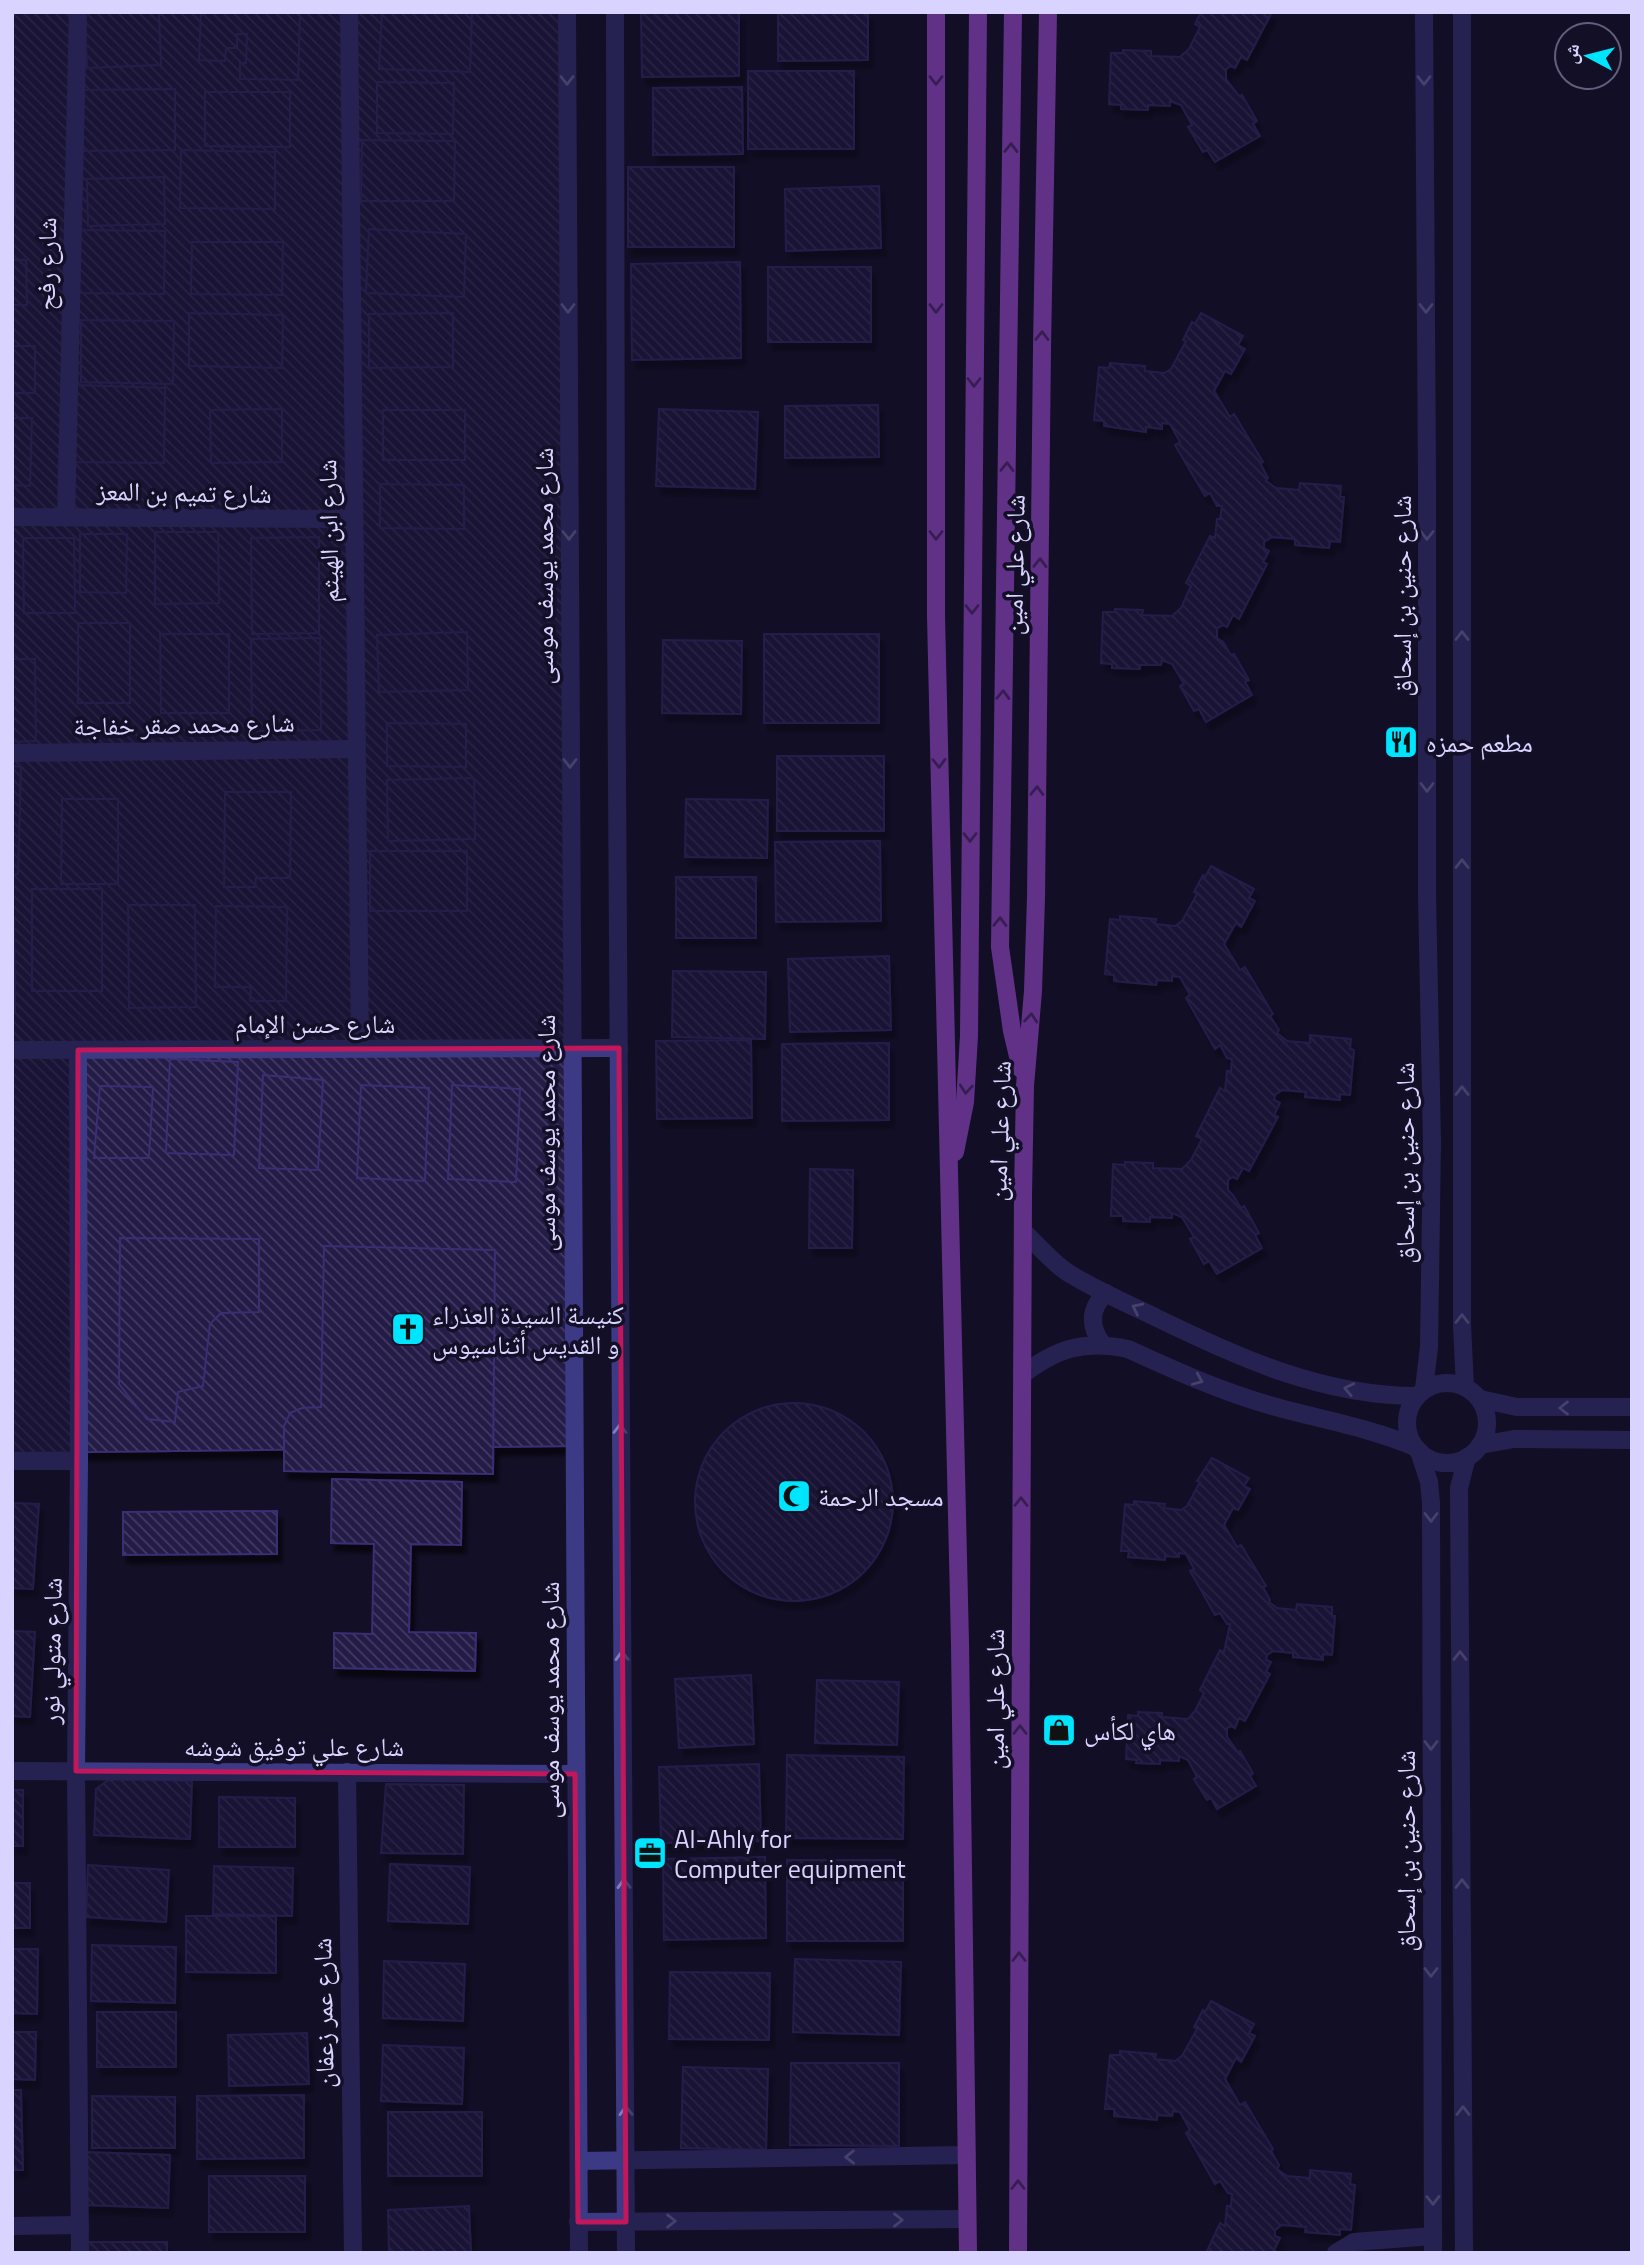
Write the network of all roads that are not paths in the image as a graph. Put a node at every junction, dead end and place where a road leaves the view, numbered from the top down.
1 (78, 12) edge
2 (349, 12) edge
3 (567, 12) edge
4 (615, 12) edge
5 (936, 12) edge
6 (978, 12) edge
7 (1013, 12) edge
8 (1048, 12) edge
9 (1424, 12) edge
10 (1462, 12) edge
11 (12, 517) edge
12 (66, 517) junction
13 (354, 519) junction
14 (356, 748) junction
15 (12, 753) edge
16 (571, 1048) junction
17 (619, 1048) junction
18 (360, 1049) junction
19 (12, 1050) edge
20 (78, 1050) junction
21 (1025, 1086) junction
22 (949, 1188) junction
23 (1023, 1231) junction
24 (1106, 1293) junction
25 (1103, 1345) junction
26 (1022, 1375) junction
27 (1465, 1387) junction
28 (1421, 1393) junction
29 (1479, 1399) junction
30 (1632, 1407) edge
31 (1632, 1440) edge
32 (1417, 1449) junction
33 (1474, 1451) junction
34 (12, 1461) edge
35 (79, 1461) junction
36 (12, 1771) edge
37 (76, 1771) junction
38 (346, 1772) junction
39 (575, 1774) junction
40 (967, 2155) junction
41 (626, 2160) junction
42 (579, 2161) junction
43 (967, 2219) junction
44 (578, 2222) junction
45 (626, 2222) junction
46 (80, 2225) junction
47 (12, 2226) edge
48 (1433, 2244) edge
49 (80, 2253) edge
50 (353, 2253) edge
51 (579, 2253) edge
52 (626, 2253) edge
53 (968, 2253) edge
54 (1018, 2253) edge
55 (1336, 2253) edge
56 (1464, 2253) edge

1 - 12 street, شارع رفح
2 - 13 street, شارع ابن الهيثم
3 -> 16 street, شارع محمد يوسف موسى
4 - 17 street
5 -> 22 main road, شارع علي امين
6 -> 22 main road
21 -> 7 main road
21 -> 8 main road, شارع علي امين
9 -> 28 street, شارع حنين بن إسحاق
27 -> 10 street
11 - 12 street, شارع تميم بن المعز
12 - 13 street, شارع تميم بن المعز
13 - 14 street, شارع ابن الهيثم
14 - 15 street, شارع محمد صقر خفاجة
14 - 18 street, شارع ابن الهيثم
16 - 17 street, شارع حسن الإمام
16 - 18 street, شارع حسن الإمام
16 - 39 street, شارع محمد يوسف موسى
41 -> 17 street
18 - 20 street, شارع حسن الإمام
19 - 20 street, شارع حسن الإمام
20 - 35 street, شارع متولي نور
21 - 23 main road, شارع علي امين
22 - 40 main road, شارع علي امين
23 - 24 street
23 - 26 main road, شارع علي امين
24 - 25 street
28 -> 24 street
25 - 26 street
25 -> 32 street
54 -> 26 main road, شارع علي امين
27 - 28 street
27 - 29 street
28 - 32 street
30 -> 29 street
29 - 33 street
31 - 33 street
32 - 33 street
32 -> 48 street, شارع حنين بن إسحاق
56 -> 33 street
34 - 35 street
35 - 37 street, شارع متولي نور
36 - 37 street, شارع علي توفيق شوشه
37 - 38 street, شارع علي توفيق شوشه
37 - 46 street, شارع متولي نور
38 - 39 street, شارع علي توفيق شوشه
38 - 50 street, شارع عمر زعفان
39 - 42 street, شارع محمد يوسف موسى
40 -> 41 street
40 - 43 main road, شارع علي امين
41 - 42 street
41 - 45 street
42 - 44 street, شارع محمد يوسف موسى
45 -> 43 street
43 - 53 main road, شارع علي امين
44 - 45 street
44 - 51 street, شارع محمد يوسف موسى
45 - 52 street
46 - 47 street
46 - 49 street, شارع متولي نور
48 - 55 street

